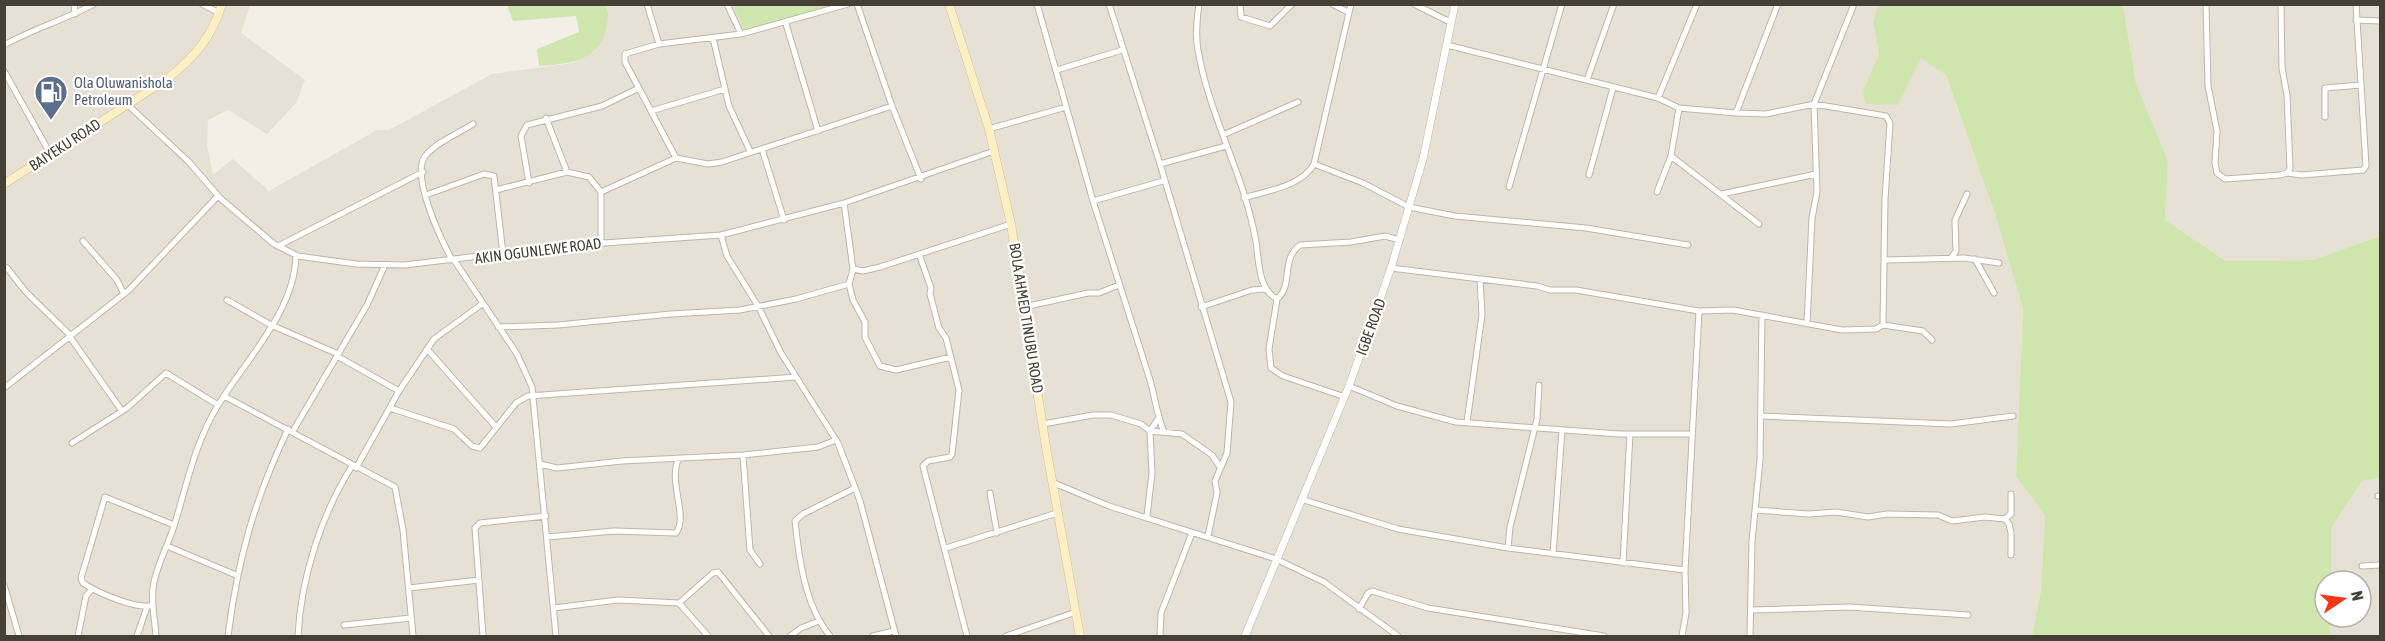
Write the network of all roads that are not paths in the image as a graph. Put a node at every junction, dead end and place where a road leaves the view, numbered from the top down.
1 (74, 4) edge
2 (94, 4) edge
3 (202, 4) edge
4 (222, 4) edge
5 (647, 4) edge
6 (727, 4) edge
7 (848, 4) edge
8 (857, 4) edge
9 (949, 4) edge
10 (1036, 4) edge
11 (1109, 4) edge
12 (1199, 4) edge
13 (1240, 4) edge
14 (1292, 4) edge
15 (1332, 4) edge
16 (1351, 4) edge
17 (1414, 4) edge
18 (1455, 4) edge
19 (1562, 4) edge
20 (1614, 4) edge
21 (1697, 4) edge
22 (1778, 4) edge
23 (1854, 4) edge
24 (2206, 4) edge
25 (2281, 4) edge
26 (2356, 4) edge
27 (1348, 12) junction
28 (219, 13) junction
29 (75, 14) junction
30 (2356, 20) junction
31 (2380, 21) edge
32 (1450, 22) junction
33 (786, 24) junction
34 (741, 34) junction
35 (713, 38) junction
36 (659, 44) junction
37 (4, 45) edge
38 (1447, 45) junction
39 (1122, 50) junction
40 (1057, 69) junction
41 (1542, 69) junction
42 (4, 71) edge
43 (1587, 80) junction
44 (2361, 85) junction
45 (639, 88) junction
46 (1613, 88) junction
47 (725, 89) junction
48 (1658, 98) junction
49 (1298, 102) dead end
50 (1814, 104) junction
51 (128, 105) junction
52 (892, 106) junction
53 (1066, 107) junction
54 (1679, 108) junction
55 (651, 111) junction
56 (1736, 113) junction
57 (2325, 117) dead end
58 (546, 118) junction
59 (473, 124) dead end
60 (988, 129) junction
61 (818, 131) junction
62 (1223, 135) junction
63 (1226, 146) junction
64 (762, 149) junction
65 (750, 151) junction
66 (994, 151) junction
67 (51, 155) junction
68 (1671, 156) junction
69 (676, 158) junction
70 (1160, 164) junction
71 (1314, 164) junction
72 (423, 172) junction
73 (567, 172) junction
74 (2287, 173) junction
75 (1816, 174) junction
76 (1589, 175) dead end
77 (921, 179) junction
78 (1163, 181) junction
79 (529, 183) junction
80 (4, 184) edge
81 (1509, 187) dead end
82 (496, 190) junction
83 (601, 192) junction
84 (1658, 192) dead end
85 (1722, 194) junction
86 (1967, 194) dead end
87 (426, 195) junction
88 (218, 196) junction
89 (1244, 198) junction
90 (1093, 201) junction
91 (844, 204) junction
92 (1409, 207) junction
93 (784, 220) junction
94 (1011, 224) junction
95 (1759, 225) dead end
96 (721, 235) junction
97 (1400, 240) junction
98 (83, 241) dead end
99 (601, 243) junction
100 (1688, 245) dead end
101 (278, 246) junction
102 (504, 254) junction
103 (919, 254) junction
104 (296, 255) junction
105 (1950, 259) junction
106 (1975, 259) junction
107 (453, 260) junction
108 (1886, 260) junction
109 (1999, 263) dead end
110 (386, 265) junction
111 (7, 268) dead end
112 (1391, 268) junction
113 (853, 269) junction
114 (1480, 280) junction
115 (849, 284) junction
116 (1119, 285) junction
117 (1265, 289) junction
118 (1994, 293) dead end
119 (124, 294) junction
120 (1277, 299) junction
121 (227, 300) dead end
122 (482, 304) junction
123 (758, 306) junction
124 (1024, 307) junction
125 (1201, 307) junction
126 (1699, 311) junction
127 (1762, 315) junction
128 (1808, 324) junction
129 (1883, 325) junction
130 (271, 326) junction
131 (498, 327) junction
132 (70, 336) junction
133 (1932, 340) dead end
134 (427, 349) junction
135 (338, 355) junction
136 (951, 357) junction
137 (796, 377) junction
138 (1539, 385) dead end
139 (1349, 386) junction
140 (4, 388) edge
141 (399, 391) junction
142 (224, 396) junction
143 (534, 396) junction
144 (1345, 397) junction
145 (218, 405) junction
146 (390, 408) junction
147 (122, 411) junction
148 (1761, 416) junction
149 (2013, 416) dead end
150 (1158, 419) junction
151 (1467, 422) junction
152 (1043, 424) junction
153 (496, 427) junction
154 (1532, 428) junction
155 (291, 430) junction
156 (1562, 430) junction
157 (1150, 431) junction
158 (1164, 432) junction
159 (1630, 434) junction
160 (1692, 434) junction
161 (836, 440) junction
162 (72, 443) dead end
163 (743, 455) junction
164 (675, 460) junction
165 (540, 464) junction
166 (1220, 466) junction
167 (354, 467) junction
168 (1054, 483) junction
169 (855, 488) junction
170 (990, 494) dead end
171 (2011, 494) dead end
172 (1301, 499) junction
173 (1756, 510) junction
174 (1057, 513) junction
175 (546, 516) junction
176 (1147, 516) junction
177 (2005, 519) junction
178 (174, 525) junction
179 (997, 533) junction
180 (1192, 533) junction
181 (1208, 536) junction
182 (547, 537) junction
183 (167, 546) junction
184 (946, 548) junction
185 (1508, 548) junction
186 (1553, 554) junction
187 (2011, 555) dead end
188 (1276, 559) junction
189 (1623, 563) junction
190 (760, 564) dead end
191 (2380, 565) edge
192 (2362, 566) dead end
193 (1685, 570) junction
194 (236, 575) junction
195 (479, 580) junction
196 (4, 585) edge
197 (409, 588) junction
198 (92, 589) junction
199 (679, 603) junction
200 (150, 606) junction
201 (554, 608) junction
202 (1359, 609) junction
203 (1752, 610) junction
204 (1076, 612) junction
205 (1968, 615) dead end
206 (411, 618) junction
207 (819, 621) junction
208 (344, 625) dead end
209 (895, 634) edge
210 (1390, 634) edge
211 (19, 636) edge
212 (78, 636) edge
213 (137, 636) edge
214 (156, 636) edge
215 (228, 636) edge
216 (298, 636) edge
217 (413, 636) edge
218 (483, 636) edge
219 (556, 636) edge
220 (708, 636) edge
221 (769, 636) edge
222 (790, 636) edge
223 (830, 636) edge
224 (873, 636) edge
225 (967, 636) edge
226 (1006, 636) edge
227 (1080, 636) edge
228 (1160, 636) edge
229 (1245, 636) edge
230 (1398, 636) edge
231 (1604, 636) edge
232 (1682, 636) edge
233 (1750, 636) edge

1 - 29 street
2 - 29 street
3 - 28 street
4 - 28 main road, BAIYEKU ROAD
5 - 36 street
6 - 34 street
7 - 33 street
8 - 52 street
9 - 60 main road, BOLA AHMED TINUBU ROAD
10 - 40 street
11 - 39 street
12 - 62 street
13 - 14 street
15 - 27 street
16 - 27 street
17 - 32 street
18 - 32 street, IGBE ROAD
19 - 41 street
20 - 43 street
21 - 48 street
22 - 56 street
23 - 50 street
24 - 74 street
25 - 74 street
26 - 30 street
27 - 71 street
28 - 51 main road, BAIYEKU ROAD
29 - 37 street
30 - 31 street
30 - 44 street
32 - 38 street, IGBE ROAD
33 - 34 street
33 - 61 street
34 - 35 street
35 - 36 street
35 - 47 street
36 - 45 street
38 - 41 street
38 - 92 street, IGBE ROAD
39 - 40 street
39 - 70 street
40 - 53 street
41 - 43 street
41 - 81 street
42 - 67 street
43 - 46 street
44 - 57 street
44 - 74 street
45 - 55 street
45 - 58 street
46 - 48 street
46 - 76 street
47 - 55 street
47 - 65 street
48 - 54 street
49 - 62 street
50 - 56 street
50 - 75 street
50 - 108 street
51 - 67 main road, BAIYEKU ROAD
51 - 88 street, AKIN OGUNLEWE ROAD
52 - 61 street
52 - 77 street
53 - 60 street
53 - 90 street
54 - 56 street
54 - 68 street
55 - 69 street
58 - 73 street
58 - 79 street
59 - 72 street
60 - 66 main road, BOLA AHMED TINUBU ROAD
61 - 64 street
62 - 63 street
63 - 70 street
63 - 89 street
64 - 65 street
64 - 93 street
65 - 69 street
66 - 77 street, AKIN OGUNLEWE ROAD
66 - 94 main road, BOLA AHMED TINUBU ROAD
67 - 80 main road, BAIYEKU ROAD
68 - 84 street
68 - 85 street
69 - 83 street
70 - 78 street
71 - 89 street
71 - 92 street
72 - 87 street
72 - 101 street
73 - 79 street
73 - 83 street
75 - 85 street
75 - 128 street
77 - 91 street, AKIN OGUNLEWE ROAD
78 - 90 street
78 - 125 street
79 - 82 street
82 - 87 street
82 - 102 street
83 - 99 street
85 - 95 street
86 - 105 street
87 - 107 street
88 - 101 street, AKIN OGUNLEWE ROAD
88 - 119 street
89 - 117 street
90 - 116 street
91 - 93 street, AKIN OGUNLEWE ROAD
91 - 113 street
92 - 97 street, IGBE ROAD
92 - 100 street
93 - 96 street, AKIN OGUNLEWE ROAD
94 - 103 street
94 - 124 main road, BOLA AHMED TINUBU ROAD
96 - 99 street, AKIN OGUNLEWE ROAD
96 - 123 street
97 - 112 street, IGBE ROAD
97 - 120 street
98 - 119 street
99 - 102 street, AKIN OGUNLEWE ROAD
101 - 104 street, AKIN OGUNLEWE ROAD
102 - 107 street, AKIN OGUNLEWE ROAD
103 - 113 street
103 - 136 street
104 - 110 street, AKIN OGUNLEWE ROAD
104 - 130 street
105 - 106 street
105 - 108 street
106 - 109 street
106 - 118 street
107 - 110 street, AKIN OGUNLEWE ROAD
107 - 122 street
108 - 129 street
110 - 135 street
111 - 132 street
112 - 114 street
112 - 139 street, IGBE ROAD
113 - 115 street
114 - 126 street
114 - 151 street
115 - 123 street
115 - 136 street
116 - 124 street
116 - 150 street
117 - 120 street
117 - 125 street
119 - 132 street
120 - 144 street
121 - 130 street
122 - 131 street
122 - 134 street
123 - 131 street
123 - 137 street
124 - 152 main road, BOLA AHMED TINUBU ROAD
125 - 166 street
126 - 127 street
126 - 160 street
127 - 128 street
127 - 148 street
128 - 129 street
129 - 133 street
130 - 135 street
130 - 142 street
131 - 143 street
132 - 140 street
132 - 147 street
134 - 141 street
134 - 153 street
135 - 141 street
135 - 155 street
136 - 184 street
137 - 143 street
137 - 161 street
138 - 154 street
139 - 144 street, IGBE ROAD
139 - 151 street
141 - 146 street
142 - 145 street
142 - 155 street
143 - 153 street
143 - 165 street
144 - 172 street, IGBE ROAD
145 - 147 street
145 - 178 street
146 - 153 street
146 - 167 street
147 - 162 street
148 - 149 street
148 - 173 street
150 - 157 street
150 - 158 street
151 - 154 street
152 - 157 street
152 - 168 main road, BOLA AHMED TINUBU ROAD
154 - 156 street
154 - 185 street
155 - 167 street
155 - 194 street
156 - 159 street
156 - 186 street
157 - 158 street
157 - 176 street
158 - 166 street
159 - 160 street
159 - 189 street
160 - 193 street
161 - 163 street
161 - 169 street
163 - 164 street
163 - 190 street
164 - 165 street
164 - 182 street
165 - 175 street
166 - 181 street
167 - 197 street
167 - 216 street
168 - 174 main road, BOLA AHMED TINUBU ROAD
168 - 176 street
169 - 207 street
169 - 209 street
170 - 179 street
171 - 177 street
172 - 185 street
172 - 188 street, IGBE ROAD
173 - 177 street
173 - 203 street
174 - 179 street
174 - 204 main road, BOLA AHMED TINUBU ROAD
175 - 182 street
175 - 195 street
176 - 180 street
177 - 187 street
178 - 183 street
178 - 198 street
179 - 184 street
180 - 181 street
180 - 228 street
181 - 188 street
182 - 201 street
183 - 194 street
183 - 200 street
184 - 225 street
185 - 186 street
186 - 189 street
188 - 202 street
188 - 229 street, IGBE ROAD
189 - 193 street
191 - 192 street
193 - 232 street
194 - 215 street
195 - 197 street
195 - 218 street
196 - 211 street
197 - 206 street
198 - 200 street
198 - 212 street
199 - 201 street
199 - 220 street
199 - 221 street
200 - 213 street
200 - 214 street
201 - 219 street
202 - 210 street
202 - 231 street
203 - 205 street
203 - 233 street
204 - 226 street
204 - 227 main road, BOLA AHMED TINUBU ROAD
206 - 208 street
206 - 217 street
207 - 222 street
207 - 223 street
209 - 224 street
210 - 230 street

